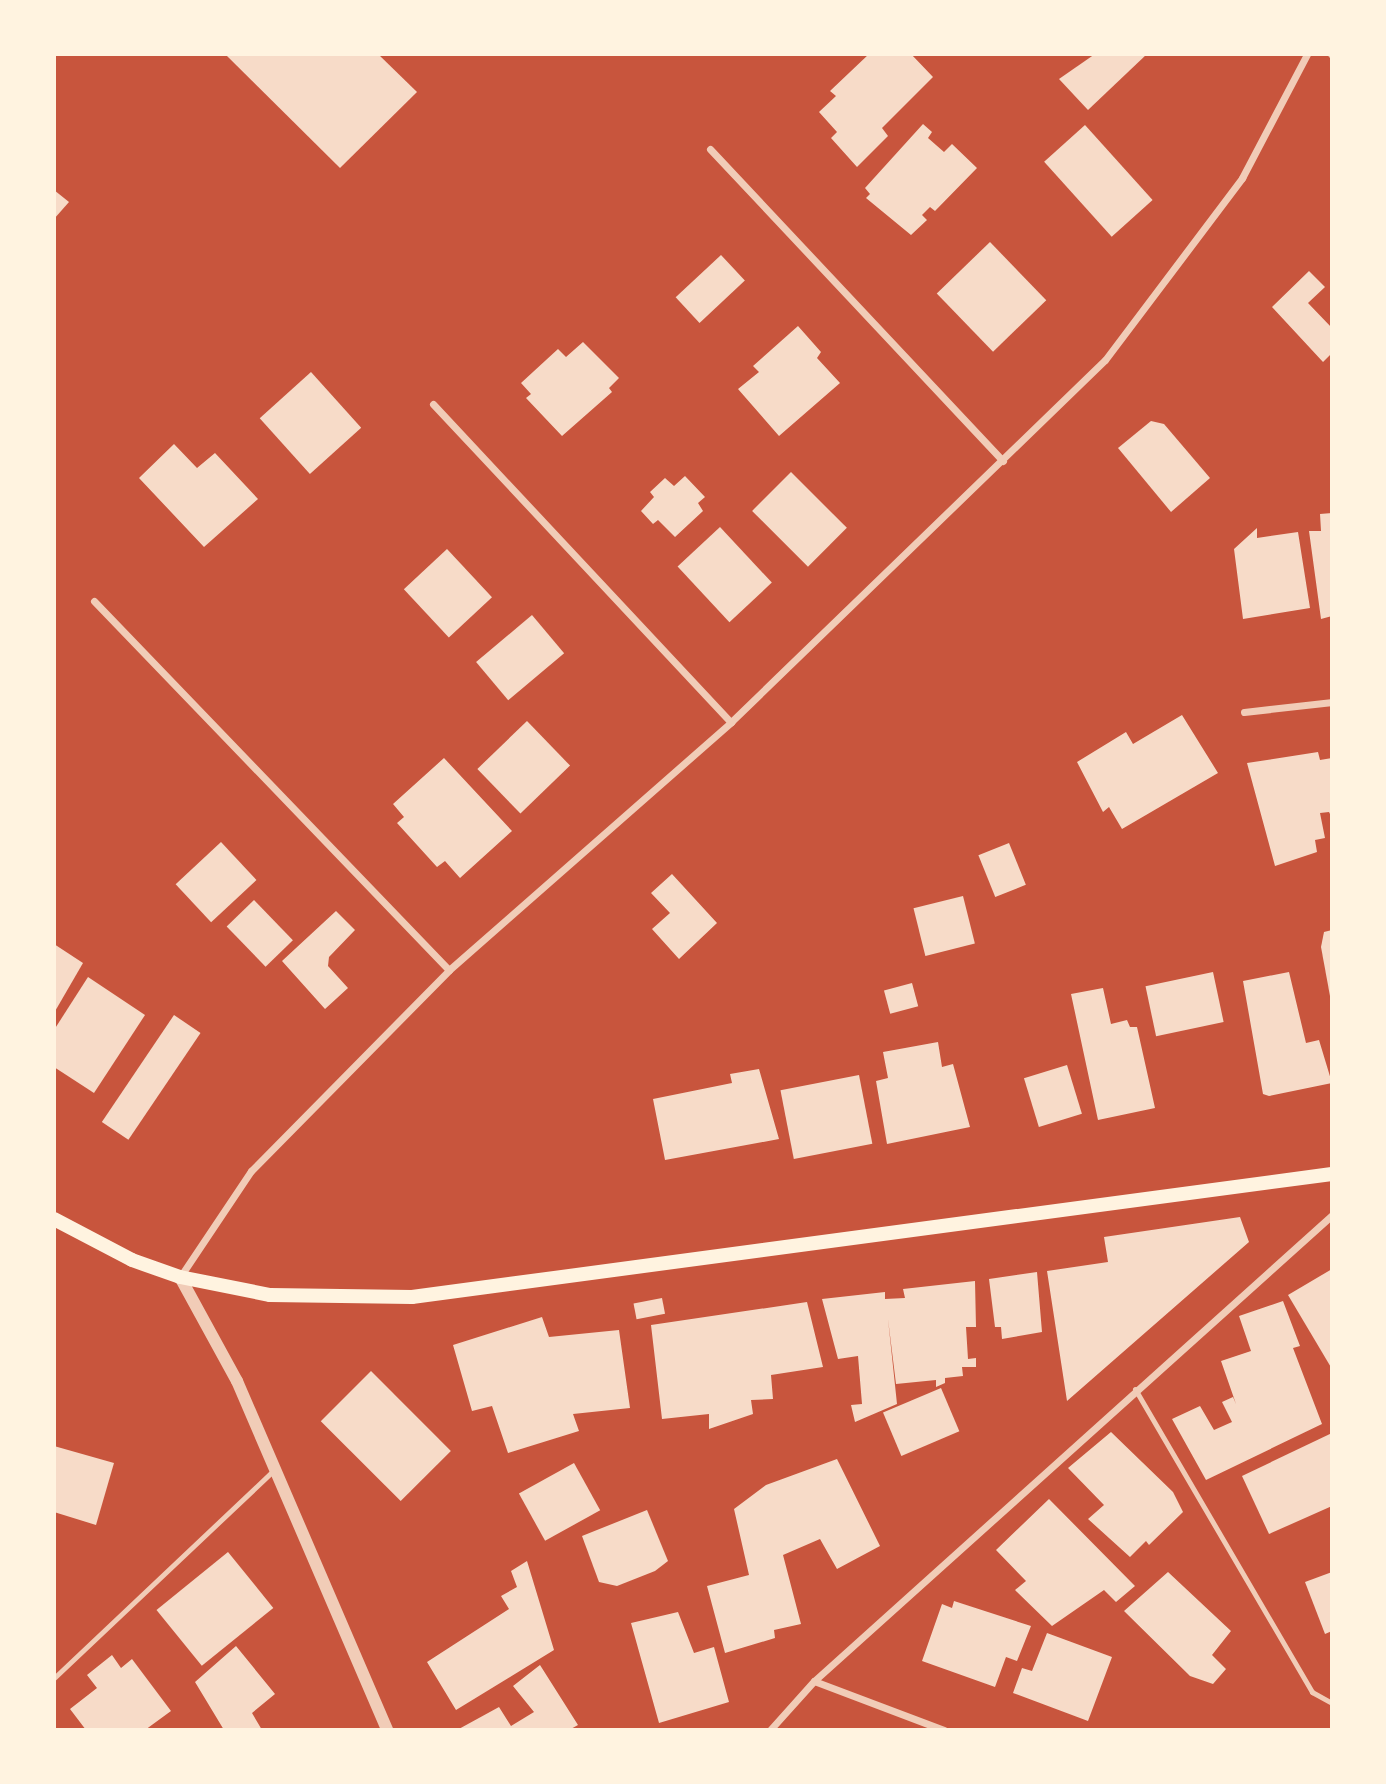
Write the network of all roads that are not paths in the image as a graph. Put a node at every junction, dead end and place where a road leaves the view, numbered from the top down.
1 (1307, 54) edge
2 (710, 149) dead end
3 (433, 404) dead end
4 (1003, 461) junction
5 (94, 601) dead end
6 (1332, 702) edge
7 (1244, 712) dead end
8 (730, 722) junction
9 (449, 970) junction
10 (1332, 1174) edge
11 (1332, 1215) edge
12 (54, 1219) edge
13 (180, 1278) junction
14 (1135, 1389) junction
15 (275, 1469) junction
16 (54, 1678) edge
17 (814, 1681) junction
18 (1332, 1703) edge
19 (387, 1730) edge
20 (770, 1730) edge
21 (944, 1730) edge

1 - 4 street
2 - 4 street
3 - 8 street
4 - 8 street
5 - 9 street
6 - 7 street
8 - 9 street
9 - 13 street
10 - 13 main road
11 - 14 street
12 - 13 main road
13 - 15 street
14 - 17 street
14 - 18 lane
15 - 16 lane
15 - 19 street
17 - 20 street
17 - 21 street

